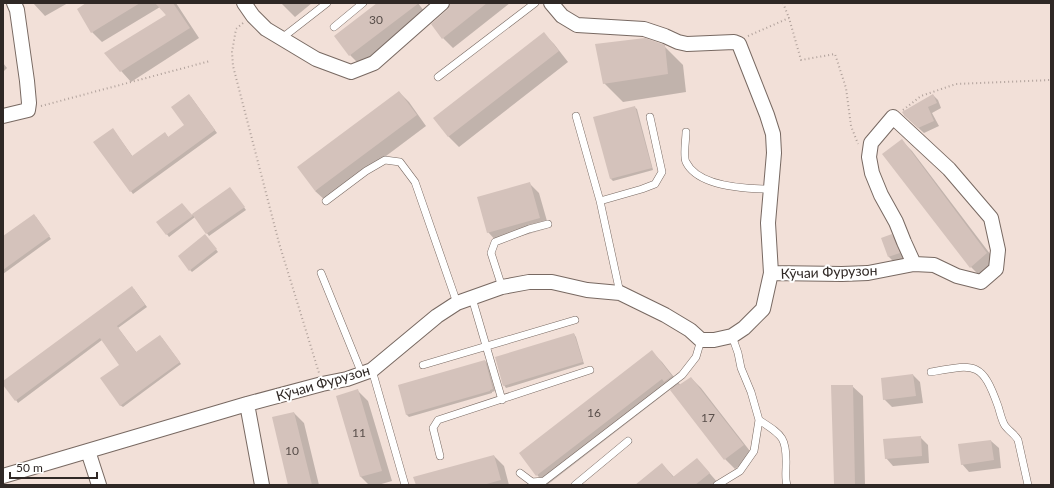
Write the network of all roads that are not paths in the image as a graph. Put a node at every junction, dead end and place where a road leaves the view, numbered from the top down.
1 (14, 3) edge
2 (244, 3) edge
3 (327, 3) edge
4 (363, 3) edge
5 (442, 3) edge
6 (535, 3) edge
7 (550, 3) edge
8 (334, 27) dead end
9 (282, 38) junction
10 (438, 77) dead end
11 (3, 116) edge
12 (576, 116) dead end
13 (650, 117) dead end
14 (686, 132) dead end
15 (771, 189) junction
16 (326, 201) dead end
17 (600, 201) junction
18 (548, 224) dead end
19 (914, 264) junction
20 (321, 273) dead end
21 (771, 273) junction
22 (502, 286) junction
23 (620, 293) junction
24 (472, 298) junction
25 (457, 303) junction
26 (575, 320) dead end
27 (732, 336) junction
28 (701, 340) junction
29 (486, 346) junction
30 (423, 365) dead end
31 (590, 370) dead end
32 (367, 372) junction
33 (931, 372) dead end
34 (502, 400) junction
35 (247, 404) junction
36 (759, 420) junction
37 (628, 440) dead end
38 (88, 451) junction
39 (440, 456) dead end
40 (520, 473) dead end
41 (3, 476) edge
42 (99, 485) edge
43 (262, 485) edge
44 (405, 485) edge
45 (575, 485) edge
46 (717, 485) edge
47 (787, 485) edge
48 (1028, 485) edge

1 - 11 street
2 - 9 street
3 - 9 lane
4 - 8 lane
5 - 9 street
6 - 10 lane
7 - 15 street
12 - 17 lane
13 - 17 lane
14 - 15 lane
15 - 21 street
16 - 25 lane
17 - 23 lane
18 - 22 lane
19 - 19 street, Кӯчаи Фурузон
19 - 21 street, Кӯчаи Фурузон
20 - 32 lane
21 - 27 street, Кӯчаи Фурузон
22 - 23 street, Кӯчаи Фурузон
22 - 24 street, Кӯчаи Фурузон
23 - 28 street, Кӯчаи Фурузон
24 - 25 street, Кӯчаи Фурузон
24 - 29 lane
25 - 32 street, Кӯчаи Фурузон
26 - 29 lane
27 - 28 street, Кӯчаи Фурузон
27 - 36 lane
28 - 40 lane
29 - 30 lane
29 - 34 lane
31 - 34 lane
32 - 35 street, Кӯчаи Фурузон
32 - 44 lane
33 - 48 lane
34 - 39 lane
35 - 38 street, Кӯчаи Фурузон
35 - 43 street
36 - 46 lane
36 - 47 lane
37 - 45 lane
38 - 41 street, Кӯчаи Фурузон
38 - 42 street

